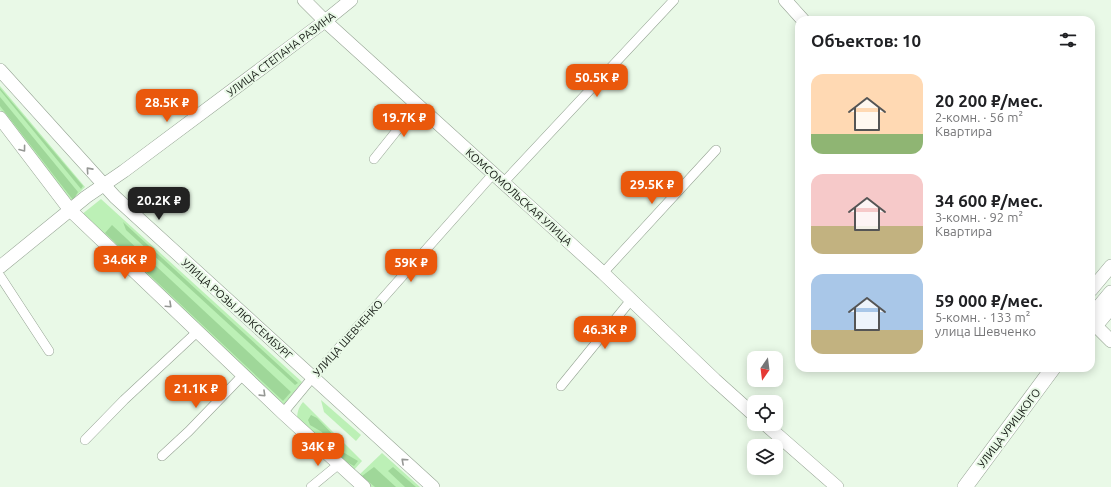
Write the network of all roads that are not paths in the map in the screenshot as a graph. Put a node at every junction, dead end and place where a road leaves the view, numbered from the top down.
1 (304, 0) edge
2 (351, 0) edge
3 (674, 0) edge
4 (785, 0) edge
5 (799, 16) edge
6 (325, 22) junction
7 (0, 70) edge
8 (418, 104) junction
9 (0, 118) edge
10 (716, 150) dead end
11 (374, 159) dead end
12 (494, 173) junction
13 (503, 183) junction
14 (103, 185) junction
15 (70, 210) junction
16 (0, 266) edge
17 (1111, 266) edge
18 (603, 273) junction
19 (0, 276) edge
20 (1095, 285) edge
21 (1111, 293) edge
22 (632, 300) junction
23 (1111, 308) edge
24 (1095, 318) edge
25 (1095, 320) edge
26 (1095, 323) edge
27 (197, 332) junction
28 (1111, 341) edge
29 (50, 351) dead end
30 (1050, 372) edge
31 (243, 375) junction
32 (312, 378) junction
33 (561, 386) dead end
34 (747, 409) edge
35 (283, 413) junction
36 (773, 431) edge
37 (85, 440) dead end
38 (162, 456) dead end
39 (338, 464) junction
40 (311, 487) edge
41 (364, 487) edge
42 (433, 487) edge
43 (837, 487) edge
44 (965, 487) edge

1 - 6 main road, КОМСОМОЛЬСКАЯ УЛИЦА
2 - 6 main road, УЛИЦА СТЕПАНА РАЗИНА
3 - 13 street
4 - 5 main road
6 - 8 main road, КОМСОМОЛЬСКАЯ УЛИЦА
6 - 14 main road, УЛИЦА СТЕПАНА РАЗИНА
14 -> 7 main road, УЛИЦА РОЗЫ ЛЮКСЕМБУРГ
8 - 11 street
8 - 12 main road, КОМСОМОЛЬСКАЯ УЛИЦА
9 -> 15 main road
10 - 18 street
12 - 13 main road, КОМСОМОЛЬСКАЯ УЛИЦА
12 - 32 street, УЛИЦА ШЕВЧЕНКО
13 - 18 main road, КОМСОМОЛЬСКАЯ УЛИЦА
14 - 15 main road, УЛИЦА СТЕПАНА РАЗИНА
14 - 32 main road, УЛИЦА РОЗЫ ЛЮКСЕМБУРГ
15 - 16 main road, УЛИЦА СТЕПАНА РАЗИНА
15 -> 27 main road
17 - 20 main road
18 - 22 main road, КОМСОМОЛЬСКАЯ УЛИЦА
19 - 29 street
21 - 24 main road
22 - 33 street
22 - 34 main road, КОМСОМОЛЬСКАЯ УЛИЦА
23 - 25 main road
26 - 28 main road
27 - 31 main road
27 - 37 street
30 - 44 main road, УЛИЦА УРИЦКОГО
31 -> 35 main road
31 - 38 street
32 - 35 street, УЛИЦА ШЕВЧЕНКО
42 -> 32 main road, УЛИЦА РОЗЫ ЛЮКСЕМБУРГ
35 - 39 main road
36 - 43 main road
39 - 40 street
39 - 41 main road

